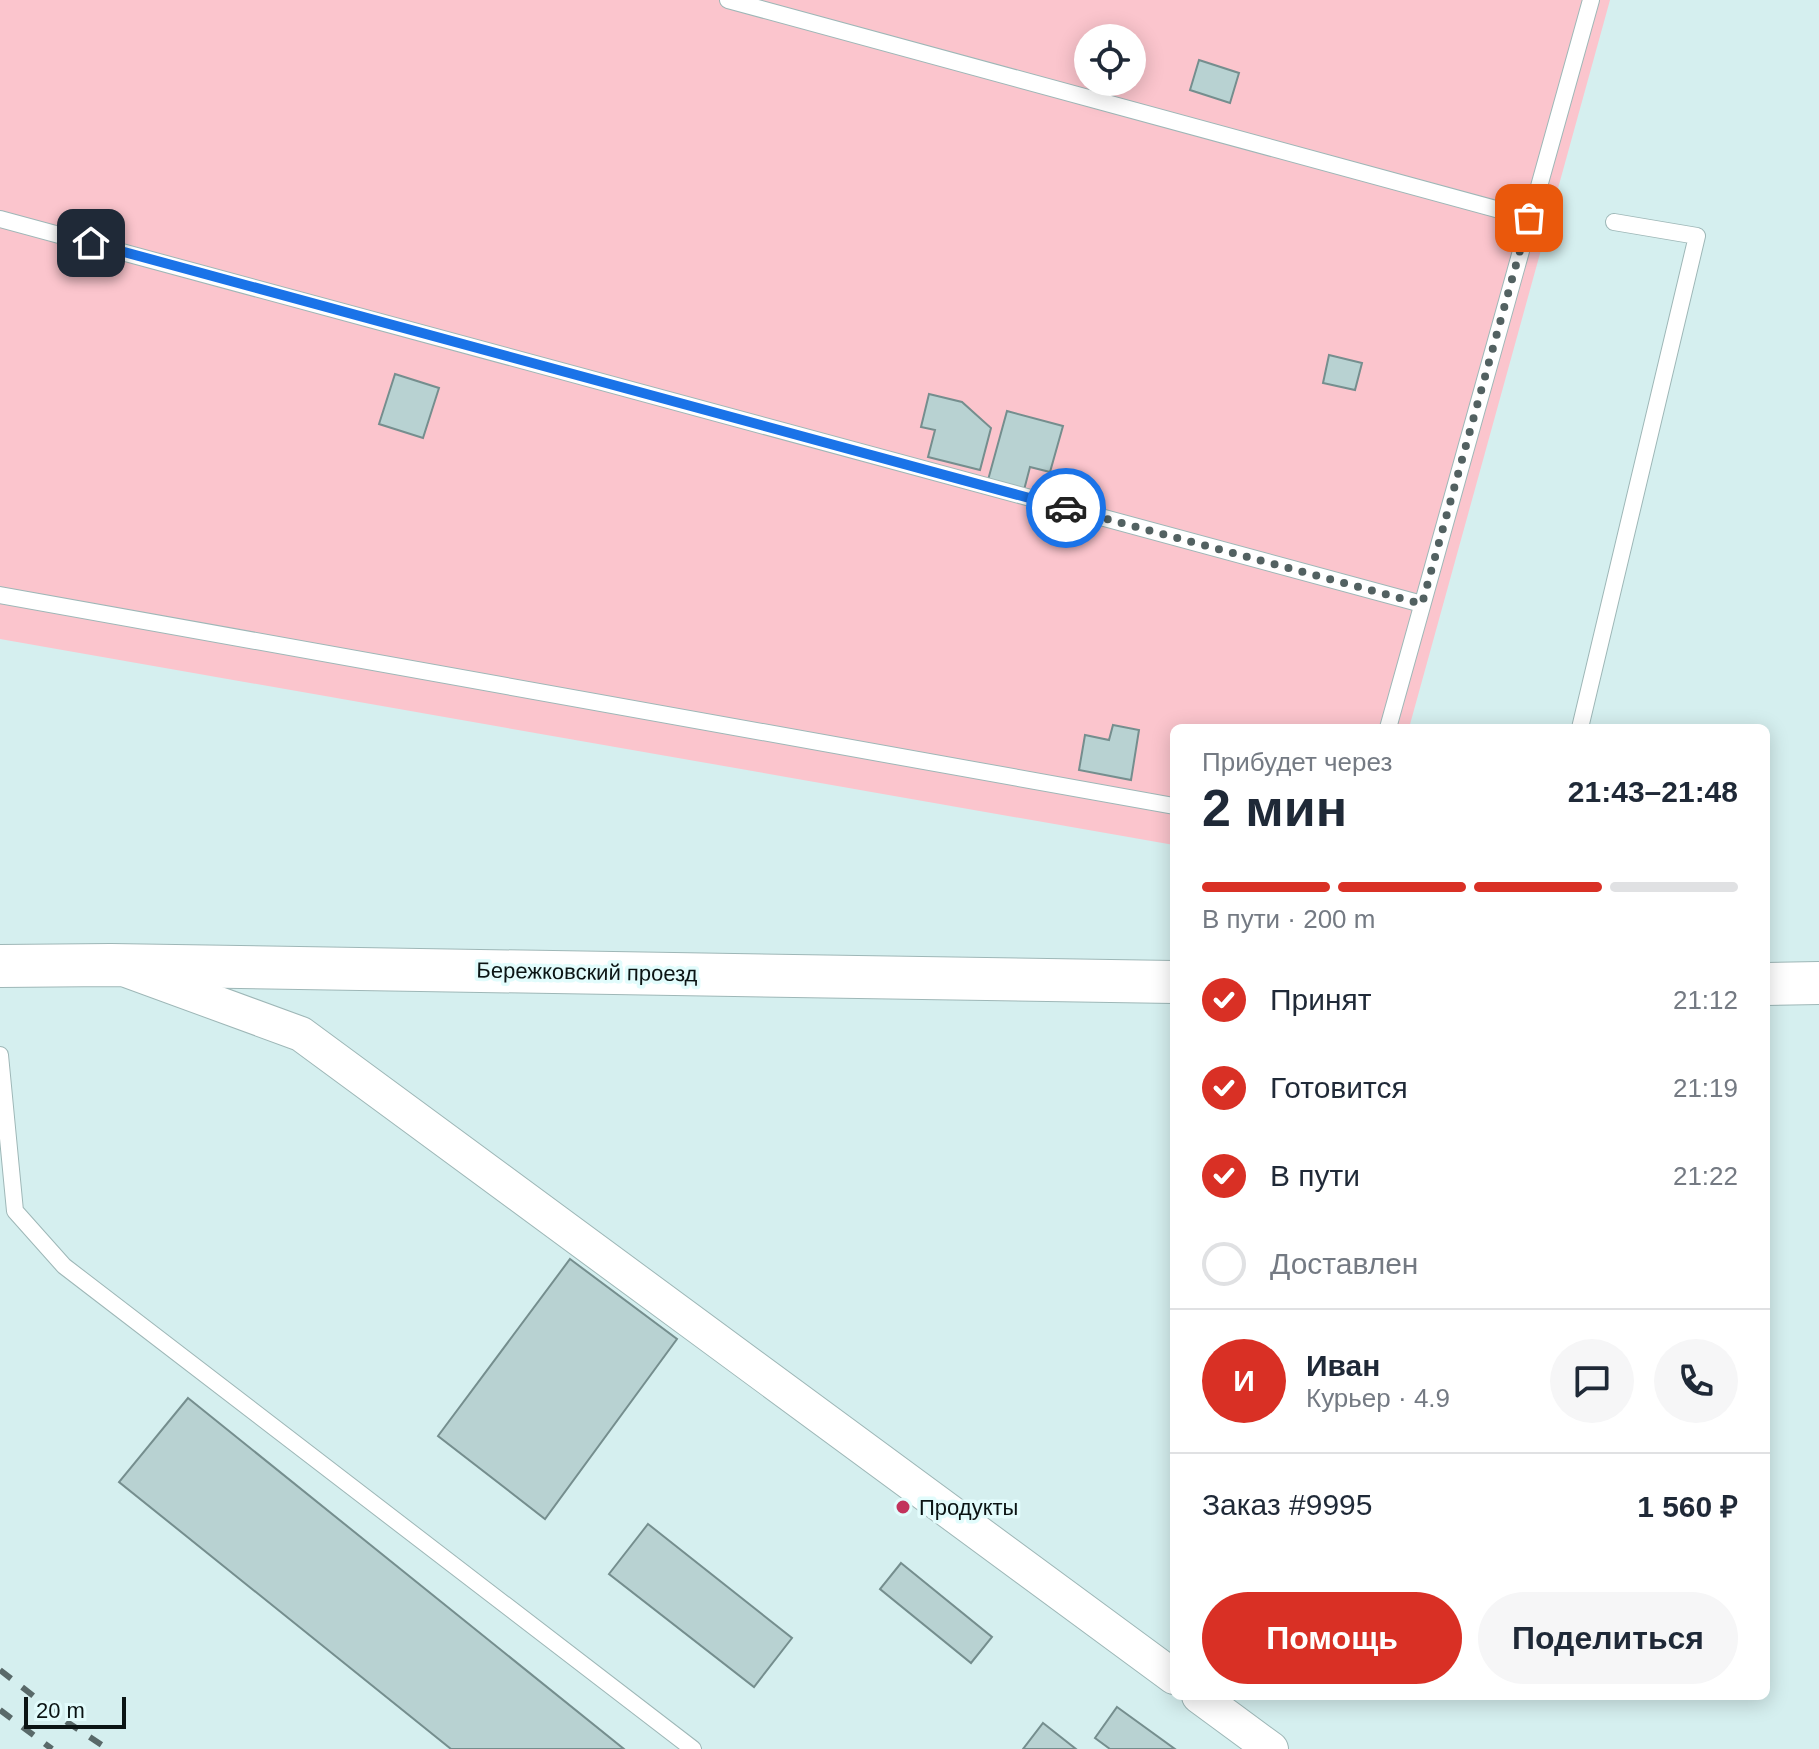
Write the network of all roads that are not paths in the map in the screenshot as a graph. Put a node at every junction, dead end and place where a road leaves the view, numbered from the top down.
1 (728, 0) edge
2 (1591, 0) edge
3 (1529, 218) junction
4 (0, 219) edge
5 (1614, 222) dead end
6 (0, 595) edge
7 (1422, 604) junction
8 (1389, 724) edge
9 (1581, 724) edge
10 (1170, 805) edge
11 (111, 965) junction
12 (0, 966) edge
13 (1170, 982) edge
14 (1819, 983) edge
15 (1770, 984) edge
16 (0, 1055) edge
17 (1170, 1674) edge
18 (1204, 1700) edge
19 (693, 1749) edge
20 (1271, 1749) edge

1 - 3 lane
2 - 3 lane
3 - 7 lane
4 - 7 lane
5 - 9 lane
6 - 10 lane
7 - 8 lane
11 - 12 street, Бережковский проезд
11 - 13 street, Бережковский проезд
11 - 17 street
14 - 15 street
16 - 19 lane
18 - 20 street

